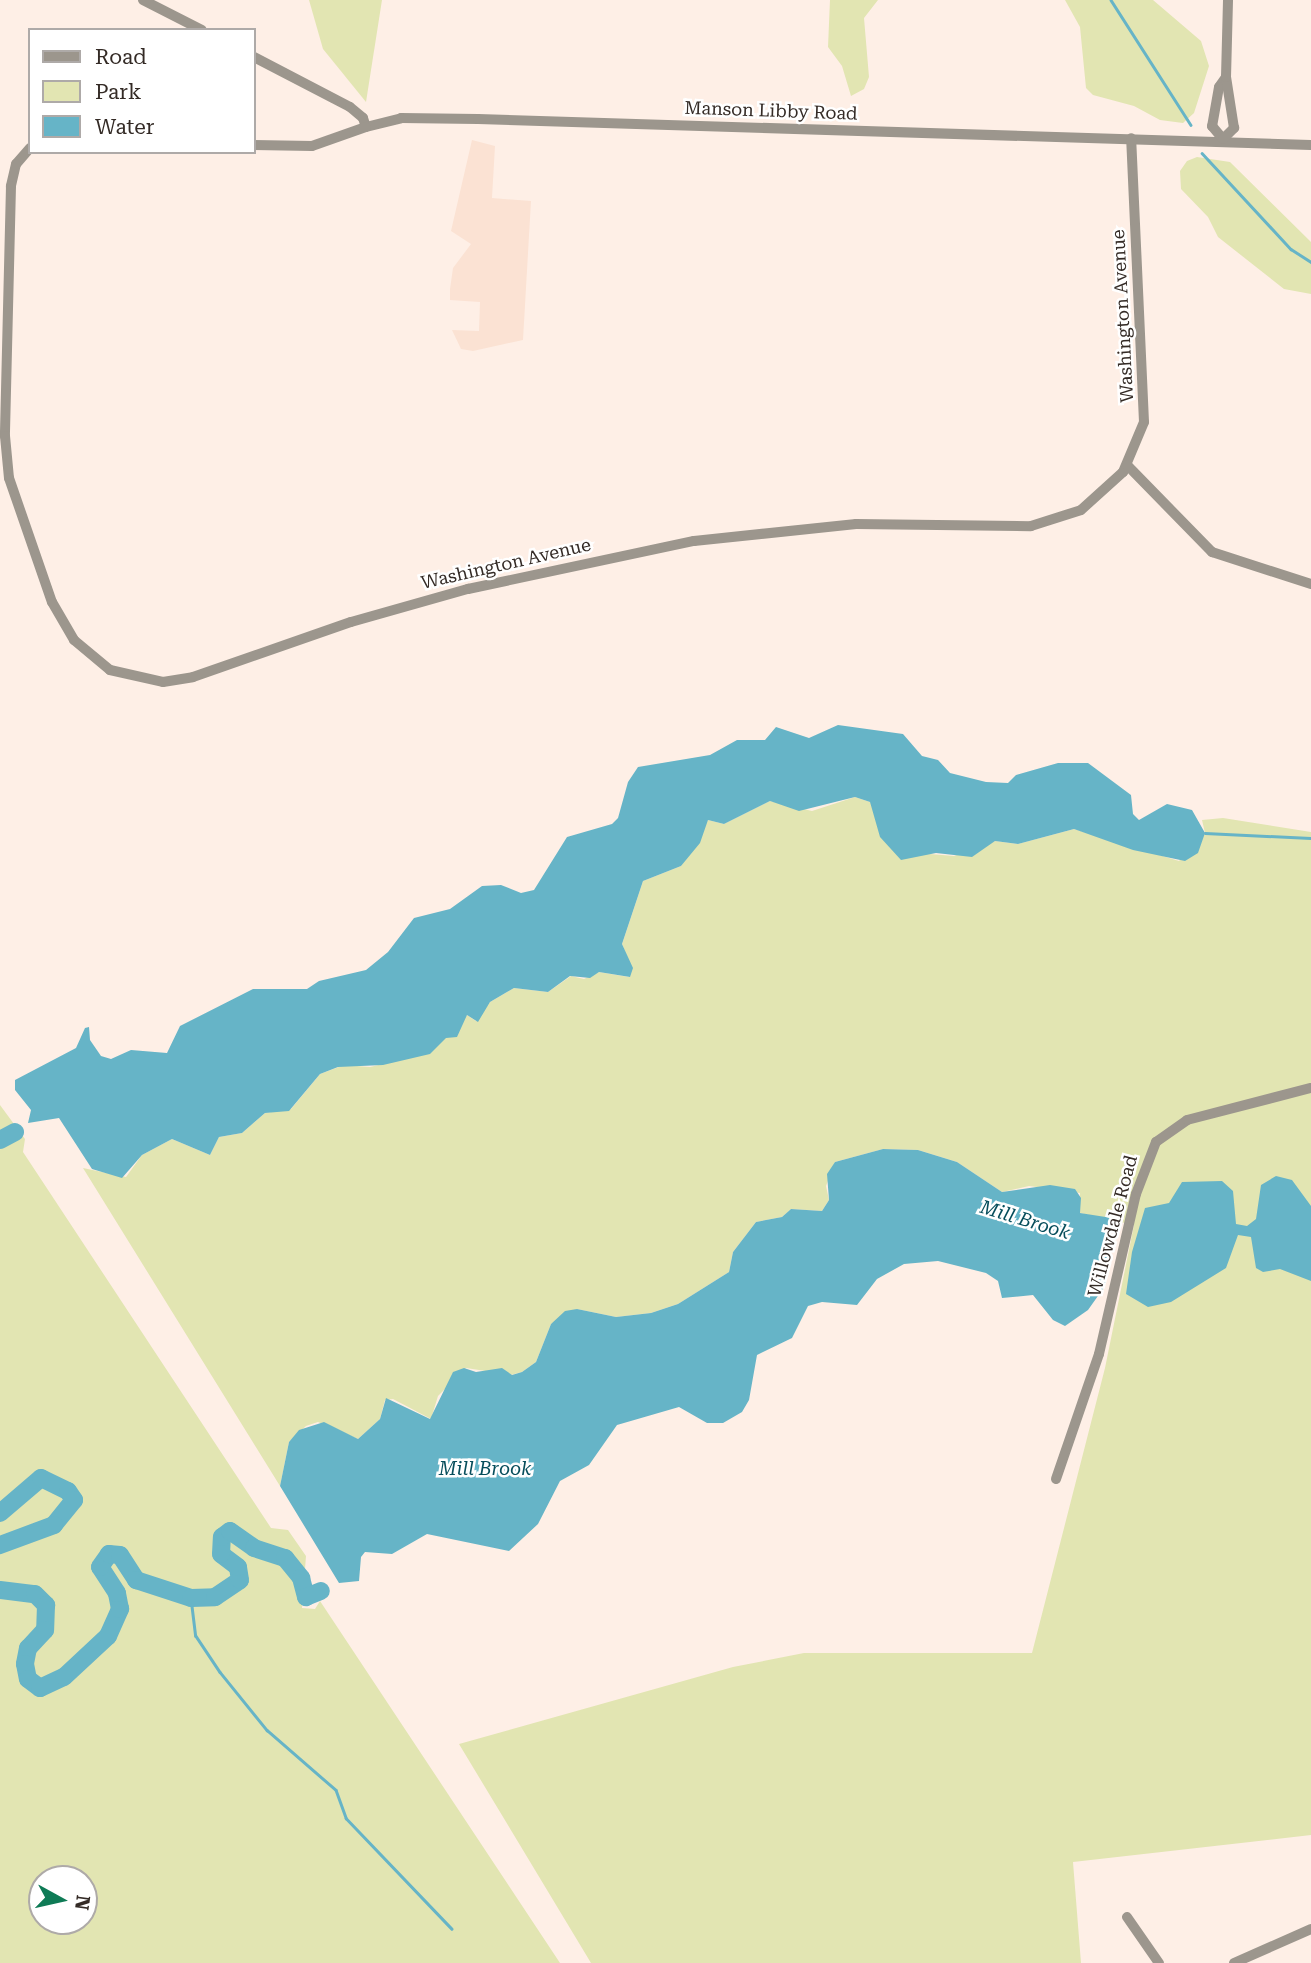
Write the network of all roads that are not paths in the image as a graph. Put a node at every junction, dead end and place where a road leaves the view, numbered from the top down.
1 (143, 0) edge
2 (1228, 0) edge
3 (198, 28) edge
4 (256, 58) edge
5 (1226, 77) junction
6 (366, 127) junction
7 (1131, 138) junction
8 (1223, 139) junction
9 (256, 145) edge
10 (1311, 145) edge
11 (28, 150) edge
12 (1127, 466) junction
13 (1311, 584) edge
14 (1311, 1088) edge
15 (1056, 1479) dead end
16 (1127, 1917) dead end
17 (1311, 1929) edge
18 (1159, 1963) edge
19 (1234, 1963) edge

1 - 3 street
2 - 5 street
4 - 6 street
5 - 8 street
5 - 8 street
6 - 7 street, Manson Libby Road
6 - 9 street
7 - 8 street, Manson Libby Road
7 - 12 street, Washington Avenue
8 - 10 street, Manson Libby Road
11 - 12 street, Washington Avenue
12 - 13 street
14 - 15 street, Willowdale Road
16 - 18 street
17 - 19 street

